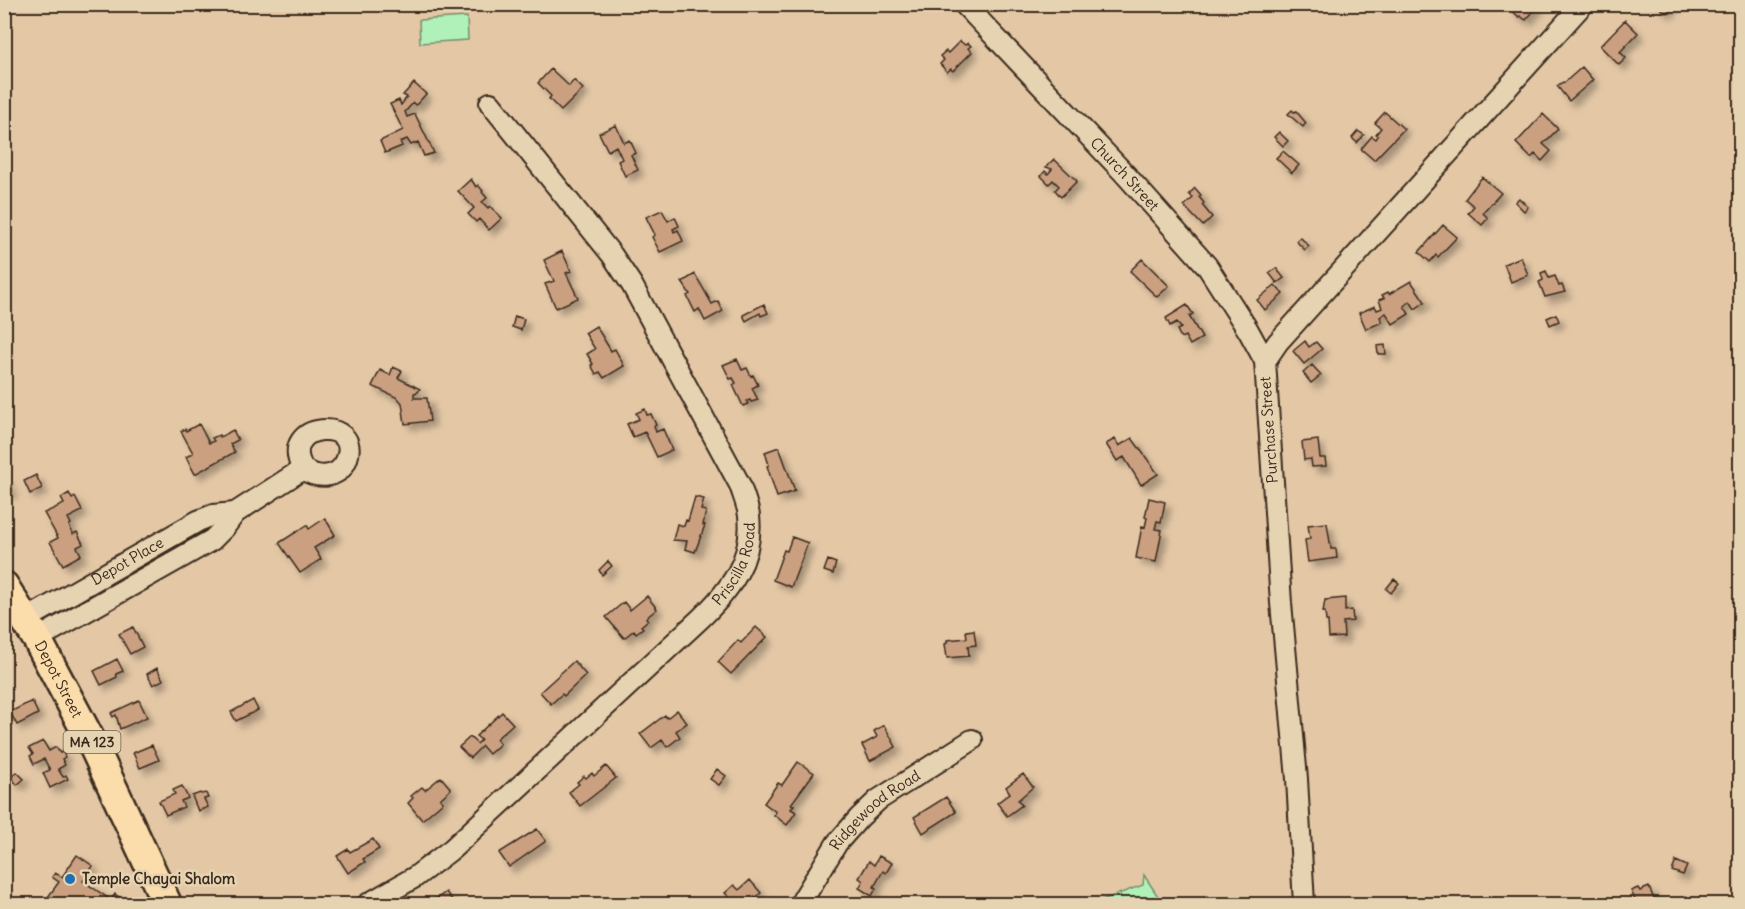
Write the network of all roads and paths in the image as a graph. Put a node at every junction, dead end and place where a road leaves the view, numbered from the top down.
1 (964, 4) edge
2 (1583, 4) edge
3 (490, 103) dead end
4 (1265, 361) junction
5 (303, 470) dead end
6 (4, 586) edge
7 (31, 630) junction
8 (972, 740) dead end
9 (167, 904) edge
10 (368, 904) edge
11 (800, 904) edge
12 (1304, 904) edge

1 - 4 street, Church Street
2 - 4 street, Purchase Street
3 - 10 street, Priscilla Road
4 - 12 street, Purchase Street
5 - 7 street, Depot Place
6 - 7 highway, Depot Street / MA 123
7 - 9 highway, Depot Street / MA 123
8 - 11 street, Ridgewood Road

